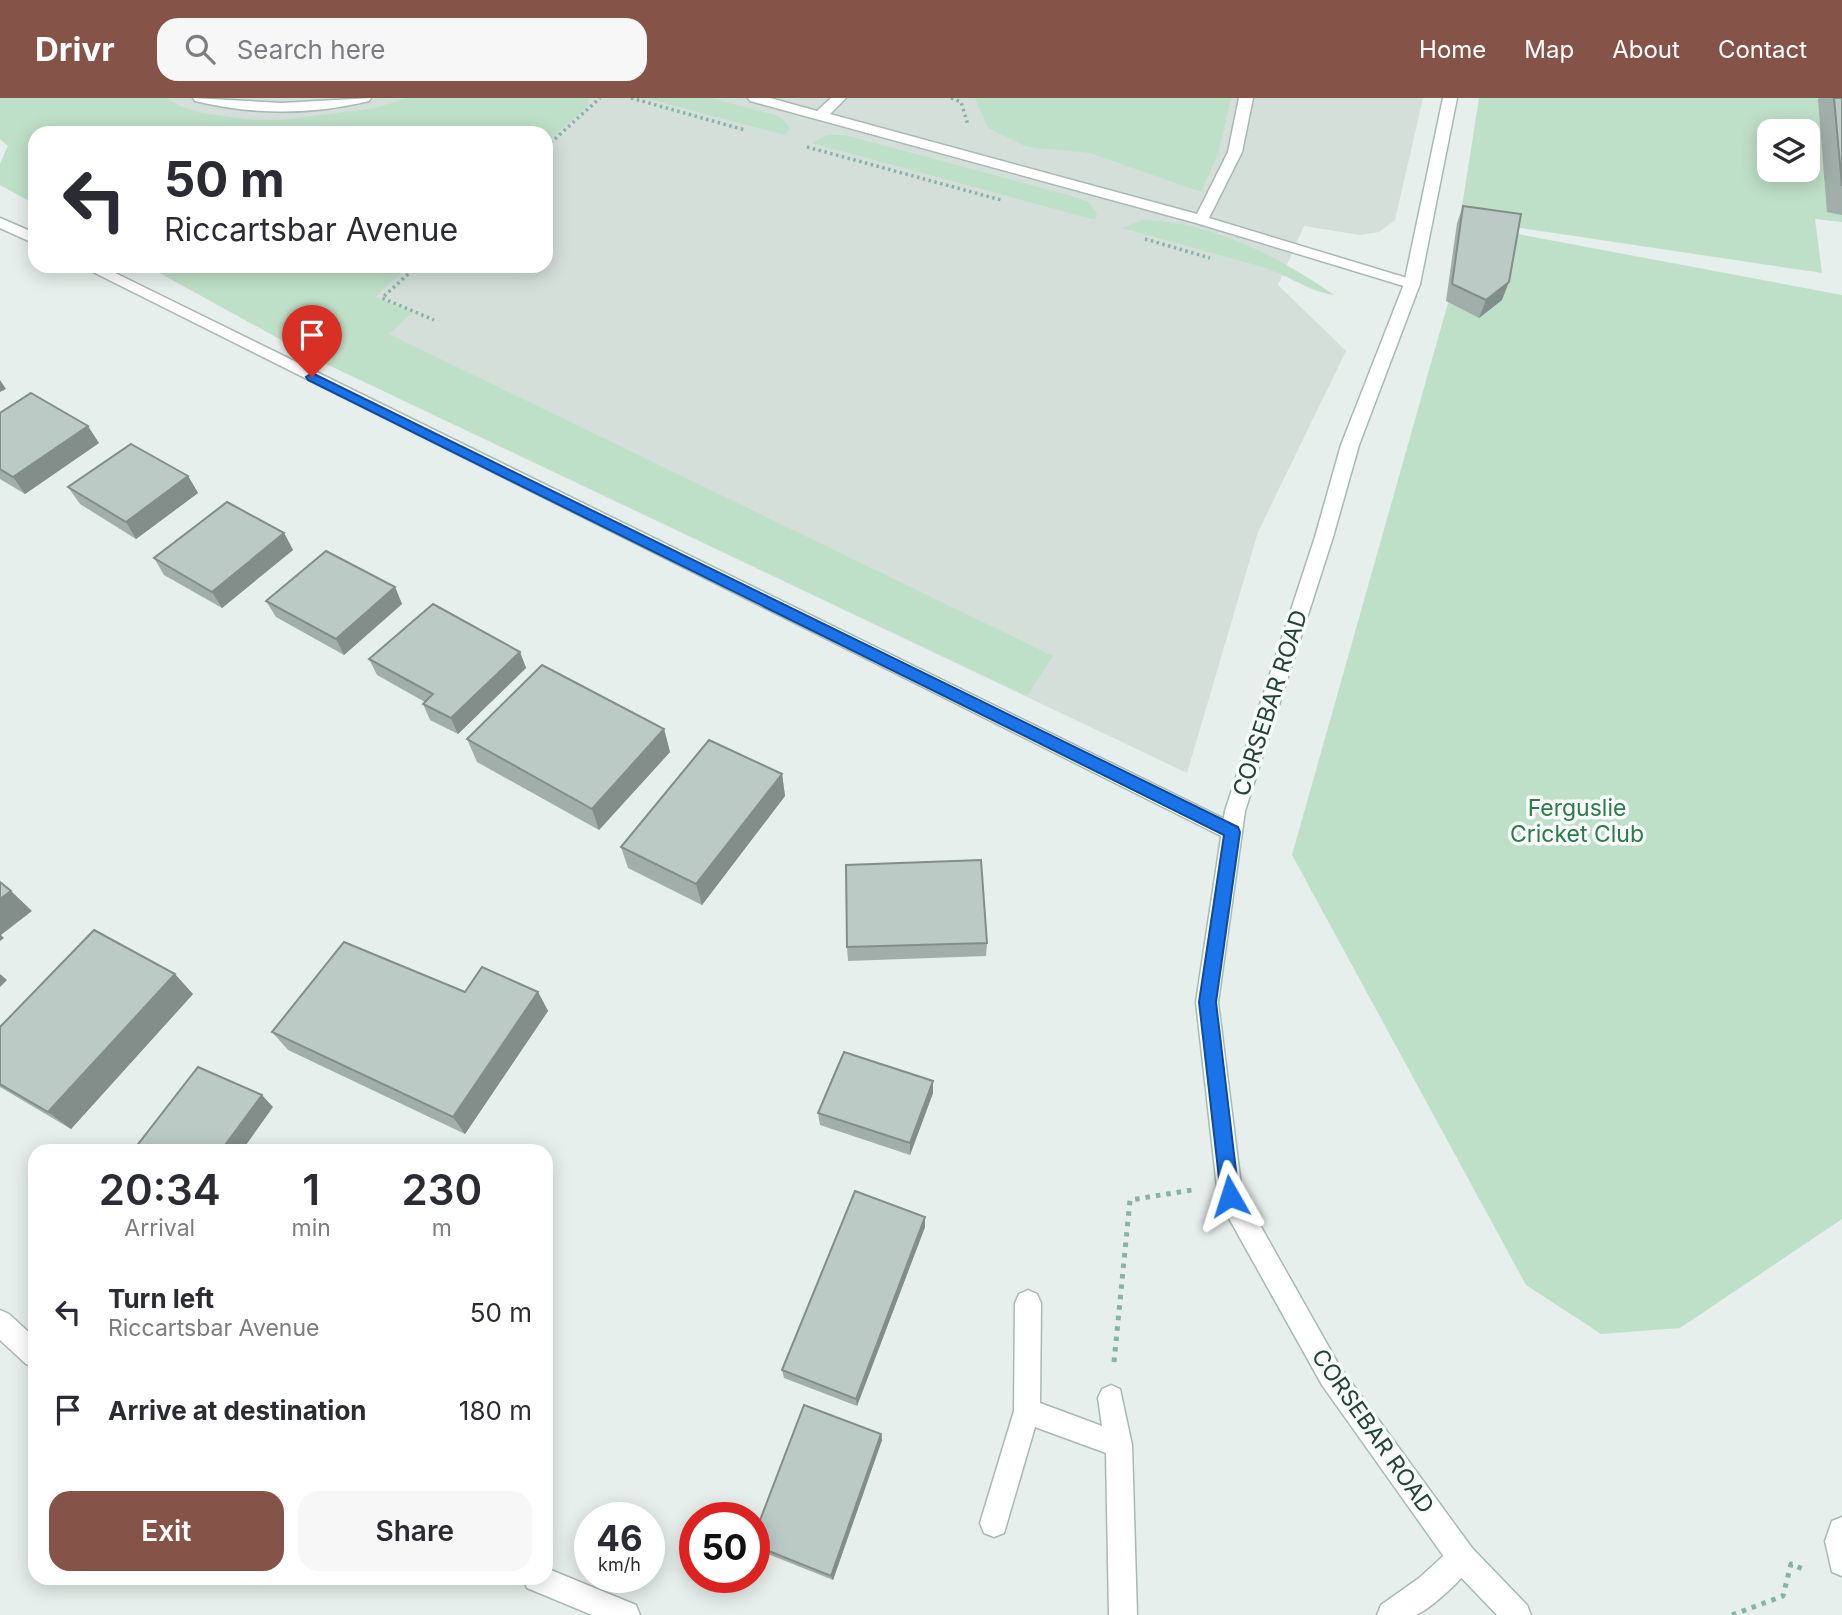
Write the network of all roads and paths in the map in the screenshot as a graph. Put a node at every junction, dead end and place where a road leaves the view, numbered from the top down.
1 (200, 98) edge
2 (364, 98) edge
3 (600, 98) edge
4 (631, 98) edge
5 (755, 98) edge
6 (839, 98) edge
7 (1246, 98) edge
8 (1450, 98) edge
9 (820, 116) junction
10 (752, 132) dead end
11 (553, 141) edge
12 (805, 146) dead end
13 (1013, 203) dead end
14 (1201, 220) junction
15 (0, 222) edge
16 (28, 236) edge
17 (1145, 239) dead end
18 (1222, 261) dead end
19 (103, 273) edge
20 (409, 273) edge
21 (1412, 284) junction
22 (434, 320) dead end
23 (1232, 832) junction
24 (1229, 1186) junction
25 (1028, 1303) dead end
26 (0, 1323) edge
27 (28, 1349) edge
28 (1111, 1398) joint
29 (1027, 1412) junction
30 (1119, 1444) junction
31 (994, 1523) dead end
32 (1842, 1531) edge
33 (1462, 1559) junction
34 (1842, 1562) edge
35 (1816, 1574) dead end
36 (553, 1585) edge
37 (626, 1615) edge
38 (1123, 1615) edge
39 (1391, 1615) edge
40 (1517, 1615) edge
41 (1732, 1615) edge

1 - 2 street
3 - 11 path
4 - 10 path
5 - 9 street
6 - 9 street
7 - 14 street
8 - 21 street, CORSEBAR ROAD
9 - 14 street
12 - 13 path
14 - 21 street
15 - 16 street
17 - 18 path
19 - 23 street
20 - 22 path
21 - 23 street, CORSEBAR ROAD
23 - 24 street, CORSEBAR ROAD
24 - 28 path
24 - 33 street, CORSEBAR ROAD
25 - 29 street
26 - 27 street
28 - 30 street
29 - 30 street
29 - 31 street
30 - 38 street
32 - 34 street
33 - 39 street
33 - 40 street, CORSEBAR ROAD
35 - 41 path
36 - 37 street

